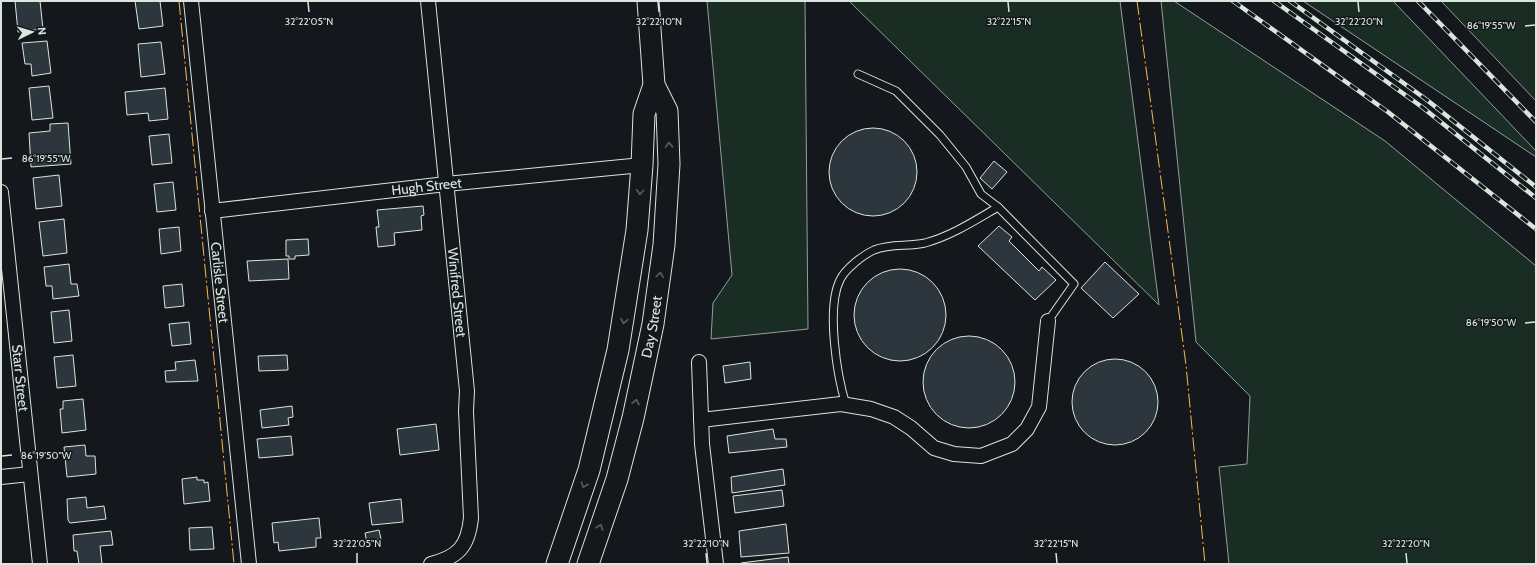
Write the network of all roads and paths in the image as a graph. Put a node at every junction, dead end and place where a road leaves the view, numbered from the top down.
1 (191, 1) edge
2 (428, 1) edge
3 (648, 1) edge
4 (858, 74) dead end
5 (654, 85) junction
6 (642, 165) junction
7 (446, 184) junction
8 (1, 192) edge
9 (998, 207) junction
10 (212, 211) junction
11 (1048, 321) joint
12 (699, 362) dead end
13 (846, 405) junction
14 (701, 420) junction
15 (30, 474) junction
16 (1, 477) edge
17 (592, 558) edge
18 (40, 564) edge
19 (248, 564) edge
20 (431, 564) edge
21 (557, 564) edge
22 (716, 564) edge

1 - 10 street, Carlisle Street
2 - 7 street, Winifred Street
3 - 5 main road, Day Street
4 - 9 lane
5 - 6 main road, Day Street
17 -> 5 main road, Day Street
6 - 7 street, Hugh Street
6 -> 21 main road, Day Street
7 - 10 street, Hugh Street
7 - 20 street, Winifred Street
8 - 15 street, Starr Street
9 - 11 lane
9 - 13 lane
10 - 19 street, Carlisle Street
11 - 13 street
12 - 14 street
13 - 14 street
14 - 22 street
15 - 16 street
15 - 18 street, Starr Street

